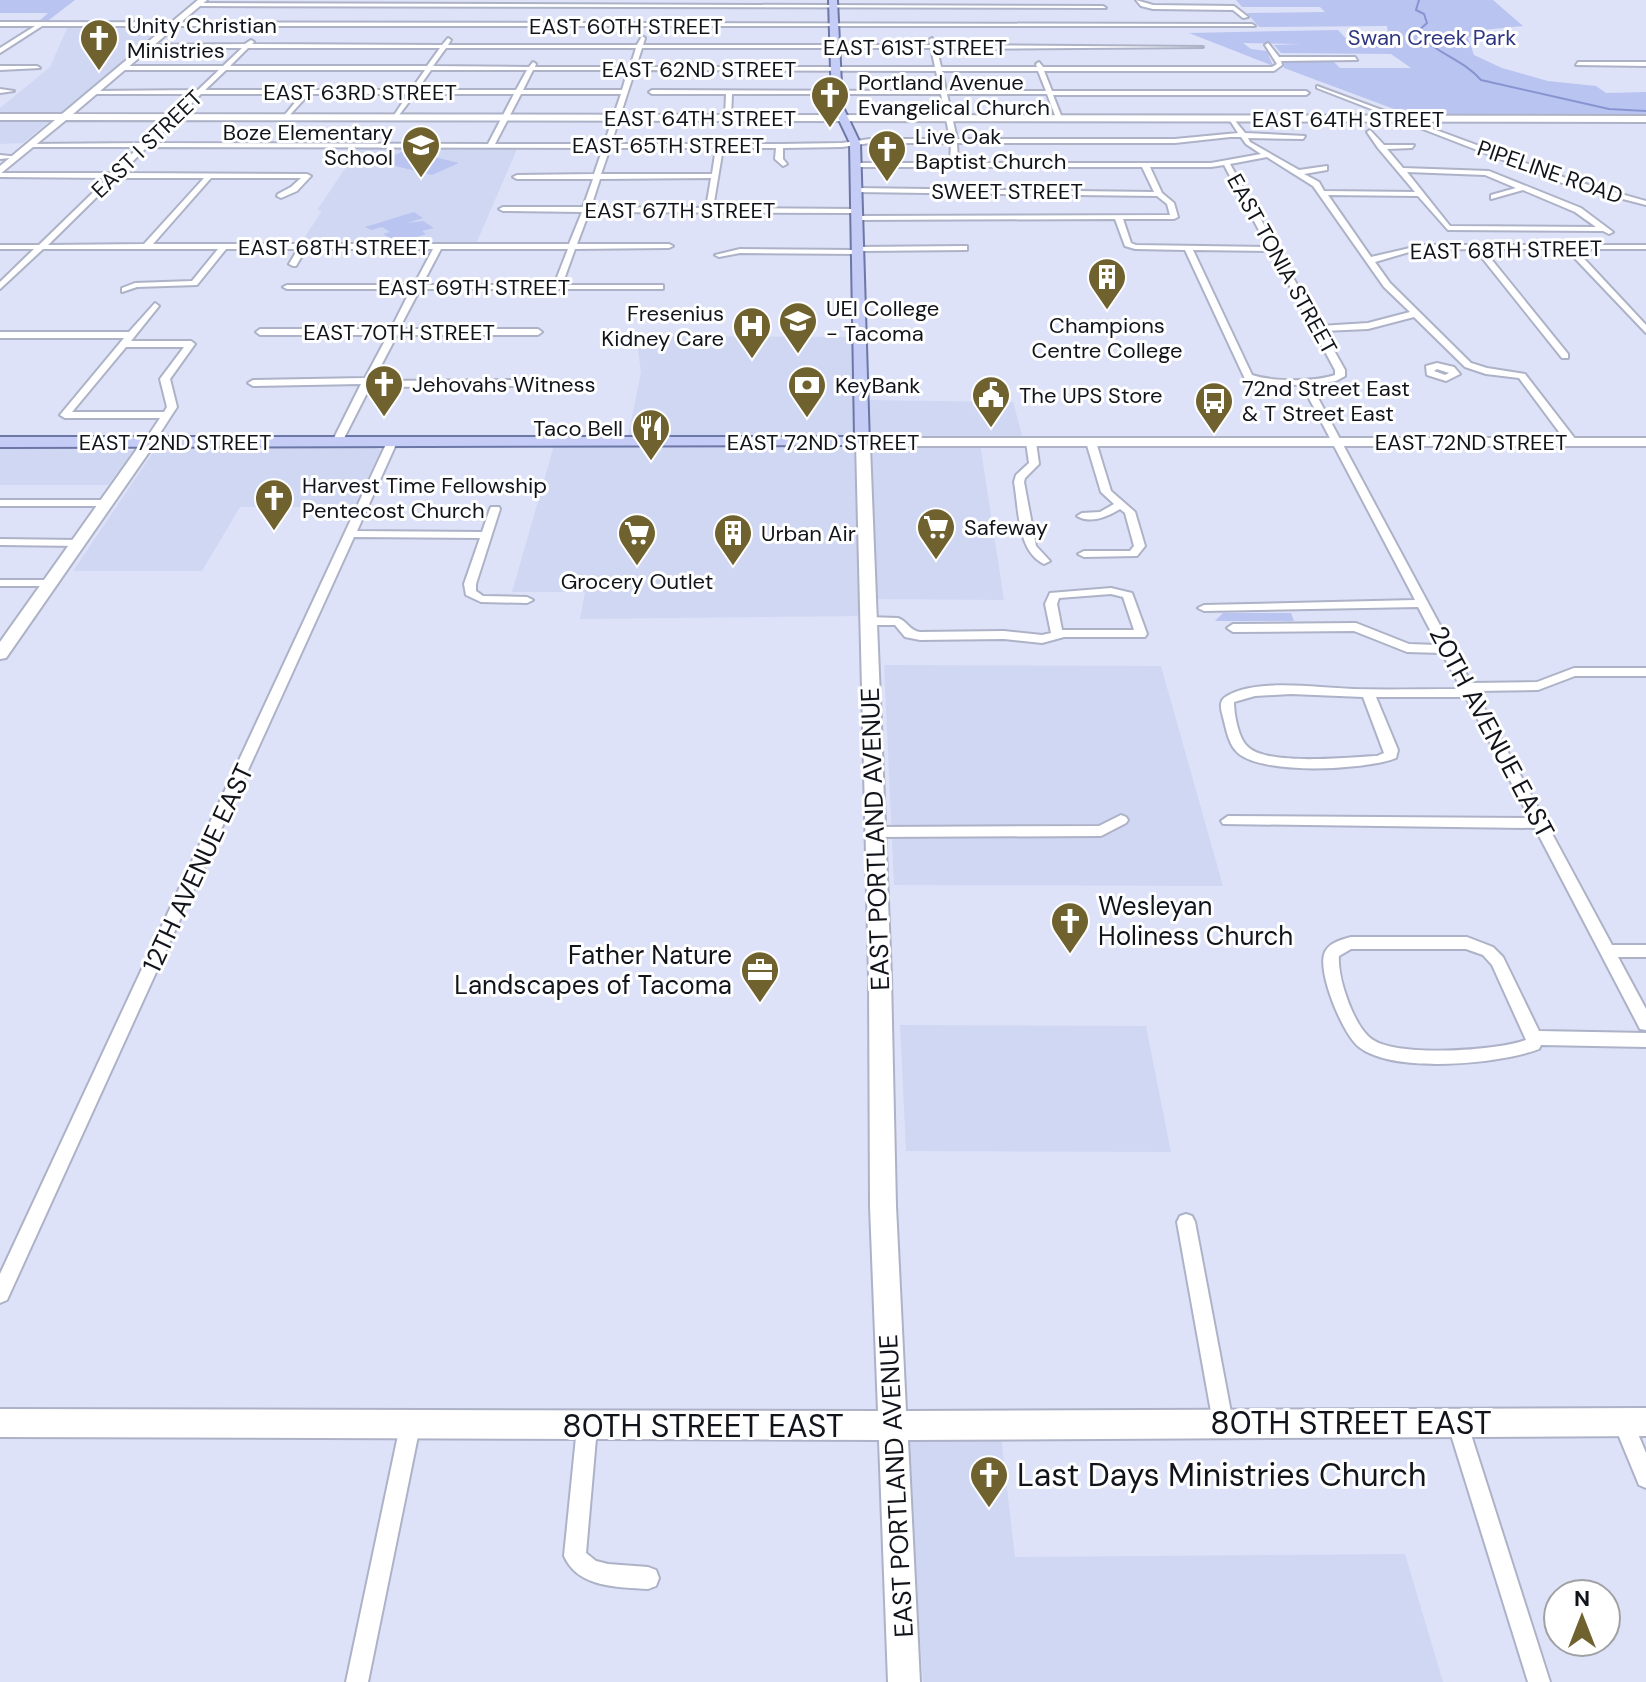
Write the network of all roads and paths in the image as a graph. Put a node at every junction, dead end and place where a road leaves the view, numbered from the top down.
1 (1014, 0) edge
2 (1139, 0) edge
3 (1209, 0) edge
4 (200, 3) edge
5 (291, 3) edge
6 (473, 3) edge
7 (654, 3) edge
8 (833, 4) edge
9 (925, 4) edge
10 (381, 6) junction
11 (561, 6) junction
12 (1214, 7) junction
13 (742, 8) junction
14 (1018, 8) junction
15 (1103, 8) dead end
16 (1245, 17) dead end
17 (0, 24) edge
18 (41, 24) junction
19 (174, 25) junction
20 (268, 25) junction
21 (361, 25) junction
22 (458, 25) junction
23 (552, 25) junction
24 (646, 26) junction
25 (834, 26) junction
26 (1252, 26) dead end
27 (740, 27) junction
28 (930, 27) junction
29 (1025, 27) junction
30 (1121, 27) junction
31 (739, 36) dead end
32 (1268, 45) dead end
33 (149, 46) junction
34 (247, 46) junction
35 (444, 46) junction
36 (738, 46) junction
37 (541, 47) junction
38 (639, 47) junction
39 (835, 47) junction
40 (934, 47) junction
41 (1032, 47) junction
42 (1132, 47) junction
43 (1200, 47) dead end
44 (0, 48) edge
45 (1278, 59) junction
46 (1355, 59) dead end
47 (1578, 64) dead end
48 (1646, 64) edge
49 (0, 68) edge
50 (37, 68) dead end
51 (123, 68) junction
52 (225, 68) junction
53 (429, 68) junction
54 (530, 68) junction
55 (632, 69) junction
56 (735, 69) junction
57 (836, 69) junction
58 (938, 69) junction
59 (1041, 69) junction
60 (1144, 69) junction
61 (1319, 87) dead end
62 (0, 91) edge
63 (11, 91) dead end
64 (95, 92) junction
65 (201, 92) junction
66 (307, 92) junction
67 (413, 92) junction
68 (519, 92) junction
69 (624, 92) junction
70 (652, 92) dead end
71 (729, 92) junction
72 (836, 92) junction
73 (943, 93) junction
74 (1050, 93) junction
75 (1156, 93) junction
76 (1306, 93) dead end
77 (0, 117) edge
78 (65, 117) junction
79 (175, 117) junction
80 (286, 117) junction
81 (396, 117) junction
82 (506, 118) junction
83 (616, 118) junction
84 (728, 118) junction
85 (842, 118) junction
86 (948, 118) junction
87 (1059, 118) junction
88 (1232, 119) junction
89 (1401, 119) junction
90 (1643, 119) edge
91 (1370, 132) dead end
92 (1242, 135) junction
93 (1303, 137) dead end
94 (954, 141) junction
95 (855, 143) junction
96 (145, 144) junction
97 (31, 145) junction
98 (491, 145) junction
99 (606, 145) junction
100 (720, 146) junction
101 (780, 146) junction
102 (1412, 146) dead end
103 (1380, 147) junction
104 (1268, 155) junction
105 (0, 157) edge
106 (17, 157) junction
107 (1226, 163) junction
108 (783, 164) dead end
109 (856, 165) junction
110 (954, 165) junction
111 (1145, 165) junction
112 (1324, 168) dead end
113 (1400, 170) junction
114 (1301, 172) junction
115 (0, 173) edge
116 (114, 175) junction
117 (210, 175) junction
118 (597, 176) junction
119 (714, 176) junction
120 (517, 177) dead end
121 (1523, 188) junction
122 (855, 190) junction
123 (1323, 193) junction
124 (1159, 194) junction
125 (1420, 194) junction
126 (281, 196) dead end
127 (1494, 197) dead end
128 (1646, 203) edge
129 (503, 209) dead end
130 (586, 210) junction
131 (709, 211) junction
132 (856, 215) junction
133 (1119, 219) junction
134 (1606, 229) junction
135 (438, 246) junction
136 (669, 246) dead end
137 (0, 247) edge
138 (41, 247) junction
139 (146, 247) junction
140 (573, 247) junction
141 (1625, 247) junction
142 (1646, 247) edge
143 (223, 248) junction
144 (303, 248) junction
145 (964, 248) dead end
146 (1188, 248) junction
147 (1478, 248) junction
148 (1569, 248) junction
149 (1272, 249) junction
150 (858, 250) junction
151 (719, 255) dead end
152 (1368, 260) junction
153 (293, 264) dead end
154 (0, 287) edge
155 (287, 287) dead end
156 (416, 287) junction
157 (557, 287) junction
158 (660, 287) dead end
159 (125, 290) dead end
160 (155, 306) dead end
161 (1414, 314) junction
162 (1319, 329) junction
163 (1646, 330) edge
164 (260, 332) dead end
165 (538, 332) dead end
166 (393, 333) junction
167 (0, 335) edge
168 (131, 335) junction
169 (124, 344) junction
170 (1565, 356) dead end
171 (1468, 365) junction
172 (1451, 369) dead end
173 (1304, 381) junction
174 (367, 382) junction
175 (253, 383) dead end
176 (515, 383) dead end
177 (167, 415) junction
178 (0, 442) edge
179 (149, 442) junction
180 (337, 442) junction
181 (392, 442) junction
182 (863, 442) junction
183 (1031, 442) junction
184 (1091, 442) junction
185 (1336, 442) junction
186 (1572, 442) junction
187 (1646, 442) edge
188 (0, 503) edge
189 (106, 503) junction
190 (1120, 505) junction
191 (495, 509) dead end
192 (1082, 516) dead end
193 (351, 534) junction
194 (487, 535) junction
195 (0, 542) edge
196 (79, 543) junction
197 (1084, 554) dead end
198 (1044, 561) dead end
199 (0, 583) edge
200 (50, 583) junction
201 (527, 600) dead end
202 (1423, 603) junction
203 (1204, 608) dead end
204 (867, 621) junction
205 (1233, 628) dead end
206 (1057, 634) junction
207 (1448, 649) junction
208 (0, 654) edge
209 (1646, 672) edge
210 (1468, 687) junction
211 (1368, 693) junction
212 (1121, 820) dead end
213 (1228, 821) dead end
214 (1539, 823) junction
215 (875, 832) junction
216 (1608, 951) junction
217 (1646, 951) edge
218 (1646, 1024) edge
219 (1534, 1038) junction
220 (1646, 1040) edge
221 (1186, 1222) dead end
222 (0, 1294) edge
223 (1457, 1422) junction
224 (1635, 1422) edge
225 (0, 1423) edge
226 (1223, 1423) junction
227 (410, 1426) junction
228 (893, 1426) junction
229 (587, 1427) junction
230 (1646, 1478) edge
231 (648, 1578) dead end
232 (357, 1682) edge
233 (904, 1682) edge
234 (1539, 1682) edge

1 - 14 street
2 - 12 street
3 - 12 street
4 - 5 street
4 - 19 street
5 - 10 street
5 - 20 street, EAST I STREET
6 - 10 street
6 - 11 street
6 - 22 street
7 - 11 street
7 - 13 street
7 - 24 street
8 - 9 street
8 - 13 street
8 - 25 main road, EAST PORTLAND AVENUE
9 - 14 street
9 - 28 street
10 - 21 street
11 - 23 street
12 - 16 street
13 - 27 street
14 - 15 street
14 - 29 street
17 - 18 street, EAST 60TH STREET
18 - 19 street, EAST 60TH STREET
18 - 44 street
19 - 20 street, EAST 60TH STREET
19 - 33 street
20 - 21 street, EAST 60TH STREET
20 - 34 street, EAST I STREET
21 - 22 street, EAST 60TH STREET
22 - 23 street, EAST 60TH STREET
22 - 35 street
23 - 24 street, EAST 60TH STREET
23 - 37 street
24 - 27 street, EAST 60TH STREET
24 - 38 street
25 - 27 street, EAST 60TH STREET
25 - 28 street, EAST 60TH STREET
25 - 39 main road, EAST PORTLAND AVENUE
26 - 30 street, EAST 60TH STREET
27 - 31 street
28 - 29 street, EAST 60TH STREET
28 - 40 street
29 - 30 street, EAST 60TH STREET
29 - 41 street
30 - 42 street
32 - 45 street
33 - 34 street, EAST 61ST STREET
33 - 51 street
34 - 35 street, EAST 61ST STREET
34 - 52 street, EAST I STREET
35 - 37 street, EAST 61ST STREET
35 - 53 street
36 - 38 street, EAST 61ST STREET
36 - 39 street, EAST 61ST STREET
36 - 56 street
37 - 38 street, EAST 61ST STREET
37 - 54 street
38 - 55 street
39 - 40 street, EAST 61ST STREET
39 - 57 main road, EAST PORTLAND AVENUE
40 - 41 street, EAST 61ST STREET
40 - 58 street
41 - 42 street, EAST 61ST STREET
41 - 59 street
42 - 43 street, EAST 61ST STREET
42 - 60 street
45 - 46 street
45 - 60 street, EAST 62ND STREET
47 - 48 street
49 - 50 street
51 - 52 street, EAST 62ND STREET
51 - 64 street
52 - 53 street, EAST 62ND STREET
52 - 65 street, EAST I STREET
53 - 54 street, EAST 62ND STREET
53 - 67 street
54 - 55 street, EAST 62ND STREET
54 - 68 street
55 - 56 street, EAST 62ND STREET
55 - 69 street
56 - 57 street, EAST 62ND STREET
57 - 58 street, EAST 62ND STREET
57 - 72 main road, EAST PORTLAND AVENUE
58 - 59 street, EAST 62ND STREET
58 - 73 street
59 - 60 street, EAST 62ND STREET
59 - 74 street
60 - 75 street
61 - 89 street, PIPELINE ROAD
62 - 63 street
64 - 65 street, EAST 63RD STREET
64 - 78 street
65 - 66 street, EAST 63RD STREET
65 - 79 street, EAST I STREET
66 - 67 street, EAST 63RD STREET
66 - 80 street
67 - 68 street, EAST 63RD STREET
67 - 81 street
68 - 69 street, EAST 63RD STREET
68 - 82 street
69 - 83 street
70 - 71 street
71 - 72 street
71 - 84 street
72 - 73 street
72 - 85 main road, EAST PORTLAND AVENUE
73 - 74 street
73 - 86 street
74 - 75 street
74 - 87 street
75 - 76 street
77 - 78 street, EAST 64TH STREET
78 - 79 street, EAST 64TH STREET
78 - 97 street
79 - 80 street, EAST 64TH STREET
79 - 96 street, EAST I STREET
80 - 81 street, EAST 64TH STREET
81 - 82 street, EAST 64TH STREET
82 - 83 street, EAST 64TH STREET
82 - 98 street
83 - 84 street, EAST 64TH STREET
83 - 99 street
84 - 85 street, EAST 64TH STREET
85 - 86 street, EAST 64TH STREET
85 - 95 main road, EAST PORTLAND AVENUE
86 - 87 street, EAST 64TH STREET
86 - 94 street
87 - 88 street, EAST 64TH STREET
88 - 89 street, EAST 64TH STREET
88 - 92 street
89 - 90 street, EAST 64TH STREET
89 - 128 street, PIPELINE ROAD
91 - 103 street
92 - 93 street, EAST 65TH STREET
92 - 94 street, EAST 65TH STREET
92 - 104 street
94 - 95 street, EAST 65TH STREET
94 - 110 street
95 - 101 street, EAST 65TH STREET
95 - 109 main road, EAST PORTLAND AVENUE
96 - 97 street, EAST 65TH STREET
96 - 98 street, EAST 65TH STREET
96 - 116 street, EAST I STREET
97 - 106 street
98 - 99 street, EAST 65TH STREET
99 - 100 street, EAST 65TH STREET
99 - 118 street
100 - 101 street, EAST 65TH STREET
100 - 119 street
101 - 108 street
102 - 103 street
103 - 113 street
104 - 107 street
104 - 114 street
105 - 106 street
106 - 115 street
107 - 111 street
107 - 149 street, EAST TONIA STREET
109 - 110 street
109 - 122 main road, EAST PORTLAND AVENUE
110 - 111 street
111 - 124 street
112 - 114 street
113 - 121 street
113 - 125 street
114 - 123 street
115 - 116 street
116 - 117 street
116 - 138 street, EAST I STREET
117 - 126 street
117 - 139 street
118 - 119 street
118 - 120 street
118 - 130 street
119 - 131 street
121 - 127 street
121 - 134 street
122 - 124 street, SWEET STREET
122 - 132 main road, EAST PORTLAND AVENUE
123 - 125 street
123 - 152 street
124 - 133 street, EAST 67TH STREET
125 - 134 street
129 - 130 street, EAST 67TH STREET
130 - 131 street, EAST 67TH STREET
130 - 140 street
131 - 132 street, EAST 67TH STREET
132 - 133 street, EAST 67TH STREET
132 - 150 main road, EAST PORTLAND AVENUE
133 - 146 street
134 - 141 street
135 - 140 street, EAST 68TH STREET
135 - 144 street, EAST 68TH STREET
135 - 156 street
136 - 140 street, EAST 68TH STREET
137 - 138 street, EAST 68TH STREET
138 - 139 street, EAST 68TH STREET
138 - 154 street, EAST I STREET
139 - 143 street, EAST 68TH STREET
140 - 157 street
141 - 142 street, EAST 68TH STREET
141 - 148 street, EAST 68TH STREET
143 - 144 street, EAST 68TH STREET
143 - 159 street
144 - 153 street
145 - 150 street
146 - 149 street
146 - 173 street
147 - 148 street, EAST 68TH STREET
147 - 152 street, EAST 68TH STREET
147 - 170 street
148 - 163 street
149 - 162 street, EAST TONIA STREET
150 - 151 street
150 - 182 main road, EAST PORTLAND AVENUE
152 - 161 street
155 - 156 street, EAST 69TH STREET
156 - 157 street, EAST 69TH STREET
156 - 166 street
157 - 158 street, EAST 69TH STREET
160 - 168 street
161 - 162 street
161 - 171 street
162 - 173 street, EAST TONIA STREET
164 - 166 street, EAST 70TH STREET
165 - 166 street, EAST 70TH STREET
166 - 174 street
167 - 168 street
168 - 169 street
169 - 177 street
169 - 177 street
171 - 172 street
171 - 186 street
173 - 185 street, 20TH AVENUE EAST
174 - 175 street
174 - 176 street
174 - 180 street
177 - 179 street
178 - 179 main road, EAST 72ND STREET
179 - 180 main road, EAST 72ND STREET
179 - 189 street
180 - 181 main road, EAST 72ND STREET
181 - 182 main road, EAST 72ND STREET
181 - 193 street, 12TH AVENUE EAST
182 - 183 street, EAST 72ND STREET
182 - 204 street, EAST PORTLAND AVENUE
183 - 184 street, EAST 72ND STREET
183 - 198 street
184 - 185 street, EAST 72ND STREET
184 - 190 street
185 - 186 street, EAST 72ND STREET
185 - 202 street, 20TH AVENUE EAST
186 - 187 street, EAST 72ND STREET
188 - 189 street
189 - 196 street
190 - 192 street
190 - 197 street
191 - 194 street
193 - 194 street
193 - 222 street, 12TH AVENUE EAST
194 - 201 street
195 - 196 street
196 - 200 street
199 - 200 street
200 - 208 street
202 - 203 street
202 - 207 street, 20TH AVENUE EAST
204 - 206 street
204 - 215 street, EAST PORTLAND AVENUE
205 - 207 street
206 - 206 street
207 - 210 street, 20TH AVENUE EAST
209 - 210 street
210 - 211 street
210 - 214 street, 20TH AVENUE EAST
211 - 211 street
212 - 215 street
213 - 214 street
214 - 216 street, 20TH AVENUE EAST
215 - 228 street, EAST PORTLAND AVENUE
216 - 217 street
216 - 218 street, 20TH AVENUE EAST
219 - 219 street
219 - 220 street
221 - 226 street
223 - 224 street, 80TH STREET EAST
223 - 226 street, 80TH STREET EAST
223 - 234 street
224 - 230 street
225 - 227 street, 80TH STREET EAST
226 - 228 street, 80TH STREET EAST
227 - 229 street, 80TH STREET EAST
227 - 232 street
228 - 229 street, 80TH STREET EAST
228 - 233 street, EAST PORTLAND AVENUE
229 - 231 street

